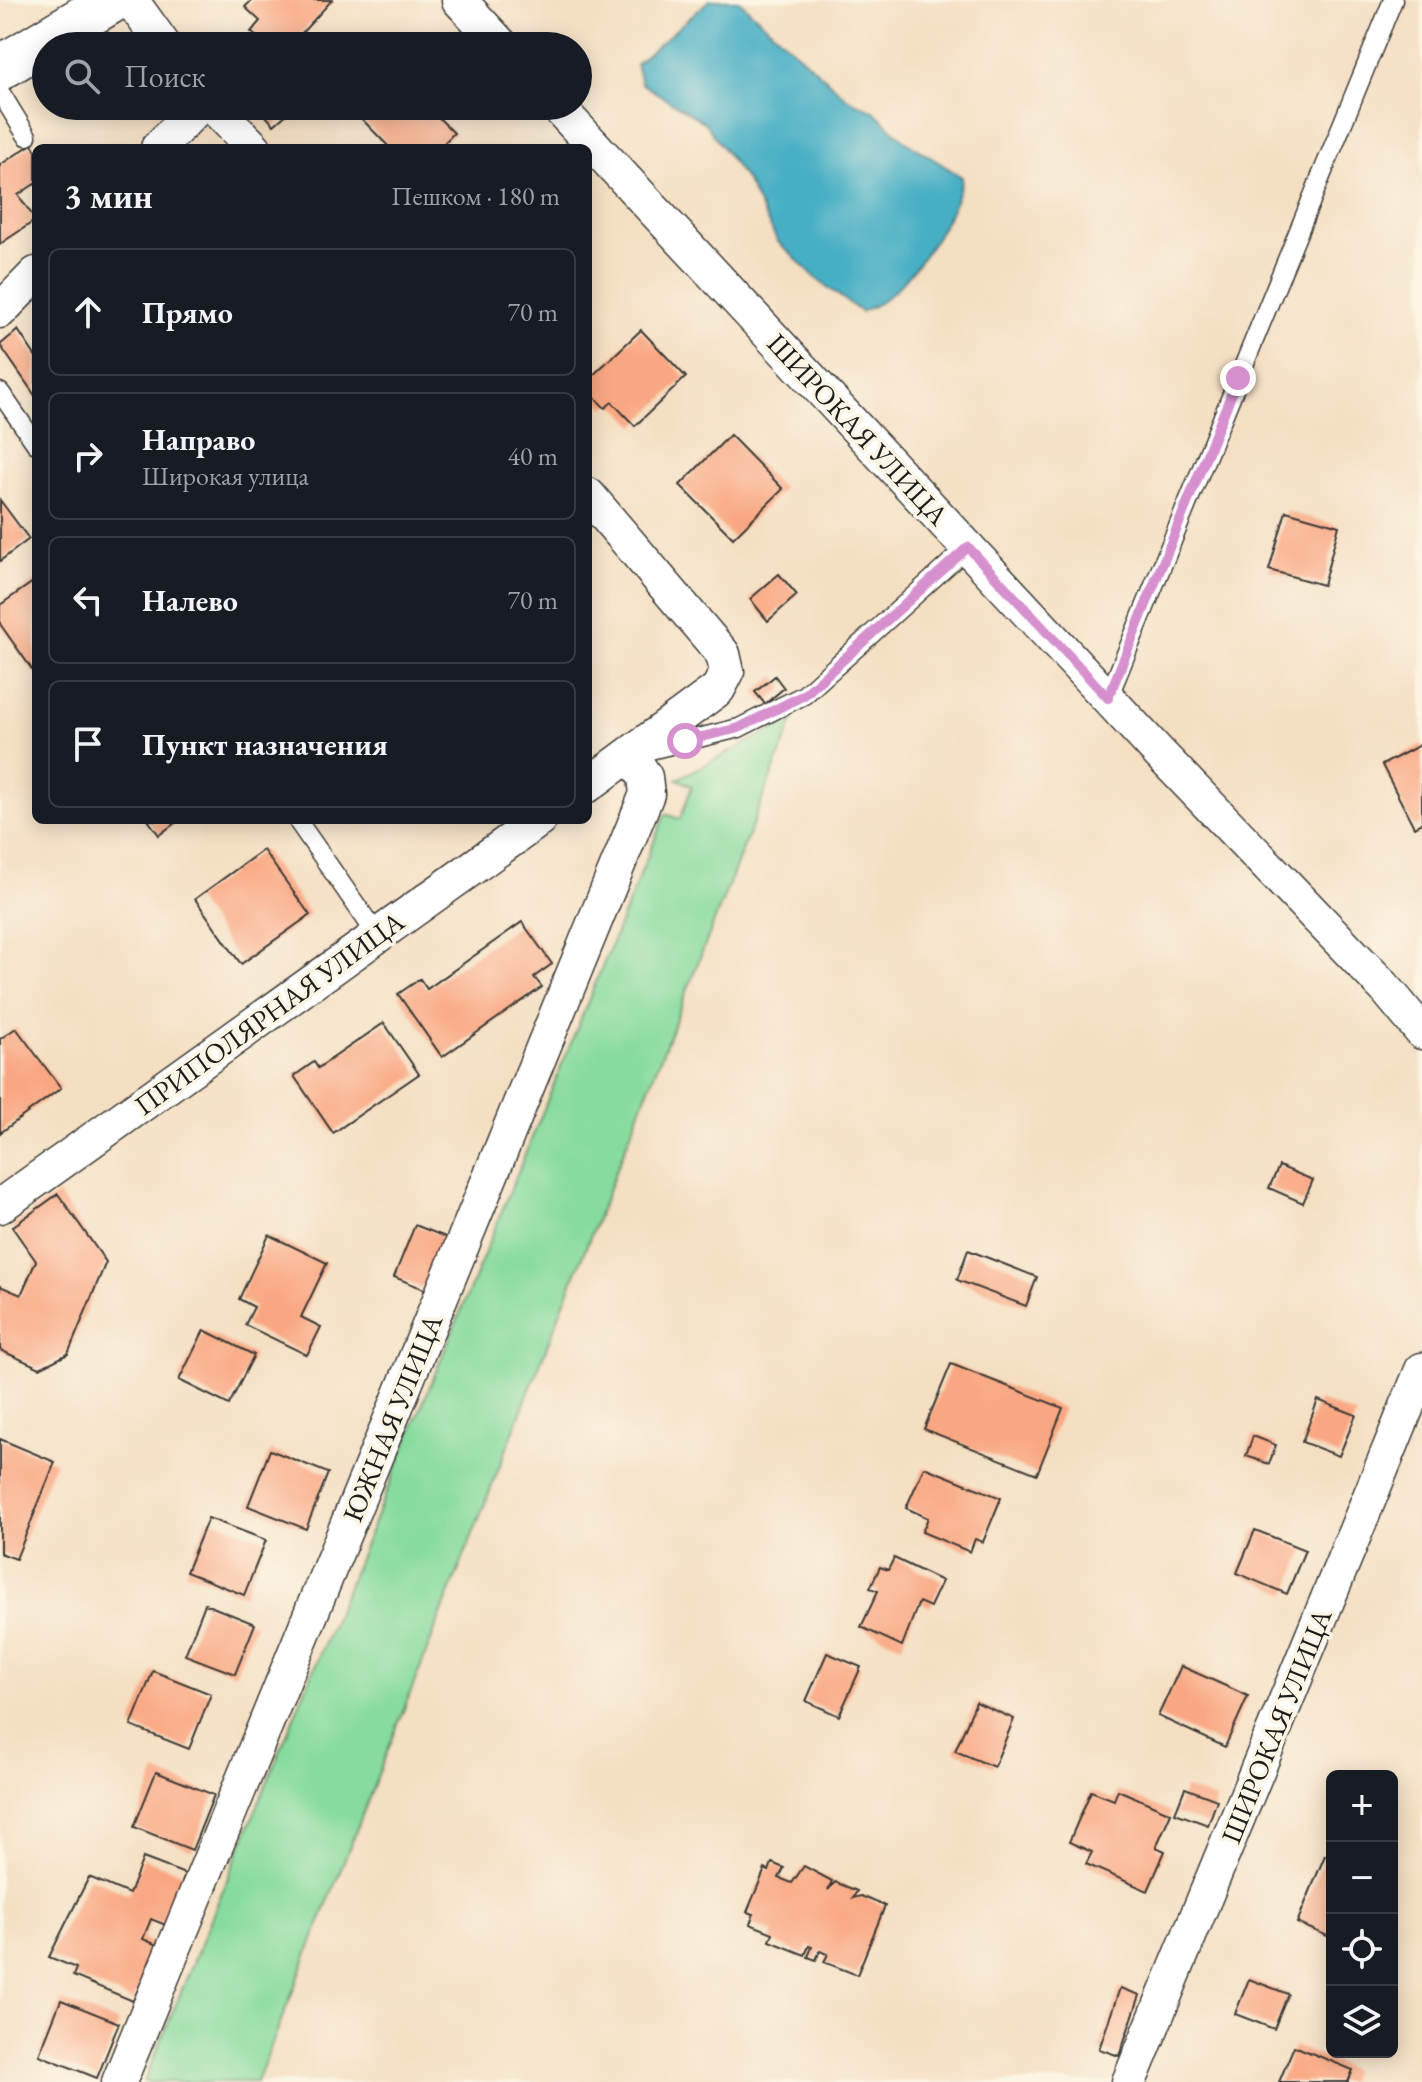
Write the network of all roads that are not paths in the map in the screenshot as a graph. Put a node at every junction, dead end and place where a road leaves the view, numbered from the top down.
1 (113, 0) edge
2 (131, 0) edge
3 (459, 0) edge
4 (1393, 0) edge
5 (60, 32) edge
6 (154, 32) edge
7 (489, 32) edge
8 (32, 49) edge
9 (0, 68) edge
10 (0, 92) edge
11 (185, 120) edge
12 (227, 120) edge
13 (570, 120) edge
14 (27, 136) dead end
15 (162, 144) edge
16 (250, 144) edge
17 (32, 278) edge
18 (0, 311) edge
19 (0, 392) edge
20 (32, 438) edge
21 (592, 500) edge
22 (968, 547) junction
23 (1108, 698) junction
24 (631, 755) junction
25 (592, 782) edge
26 (300, 824) edge
27 (533, 824) edge
28 (377, 935) junction
29 (1422, 1032) edge
30 (0, 1206) edge
31 (1422, 1370) edge
32 (119, 2082) edge
33 (1129, 2082) edge

1 - 5 street
2 - 6 street
3 - 7 street
4 - 23 lane
8 - 9 street
10 - 14 lane
11 - 15 street
12 - 16 street
13 - 22 street, ШИРОКАЯ УЛИЦА
17 - 18 street
19 - 20 lane
21 - 24 street
22 - 23 street, ШИРОКАЯ УЛИЦА
22 - 24 lane
23 - 29 street, ШИРОКАЯ УЛИЦА
24 - 25 street
24 - 32 street, ЮЖНАЯ УЛИЦА
26 - 28 lane
27 - 28 street, ПРИПОЛЯРНАЯ УЛИЦА
28 - 30 street, ПРИПОЛЯРНАЯ УЛИЦА
31 - 33 street, ШИРОКАЯ УЛИЦА

